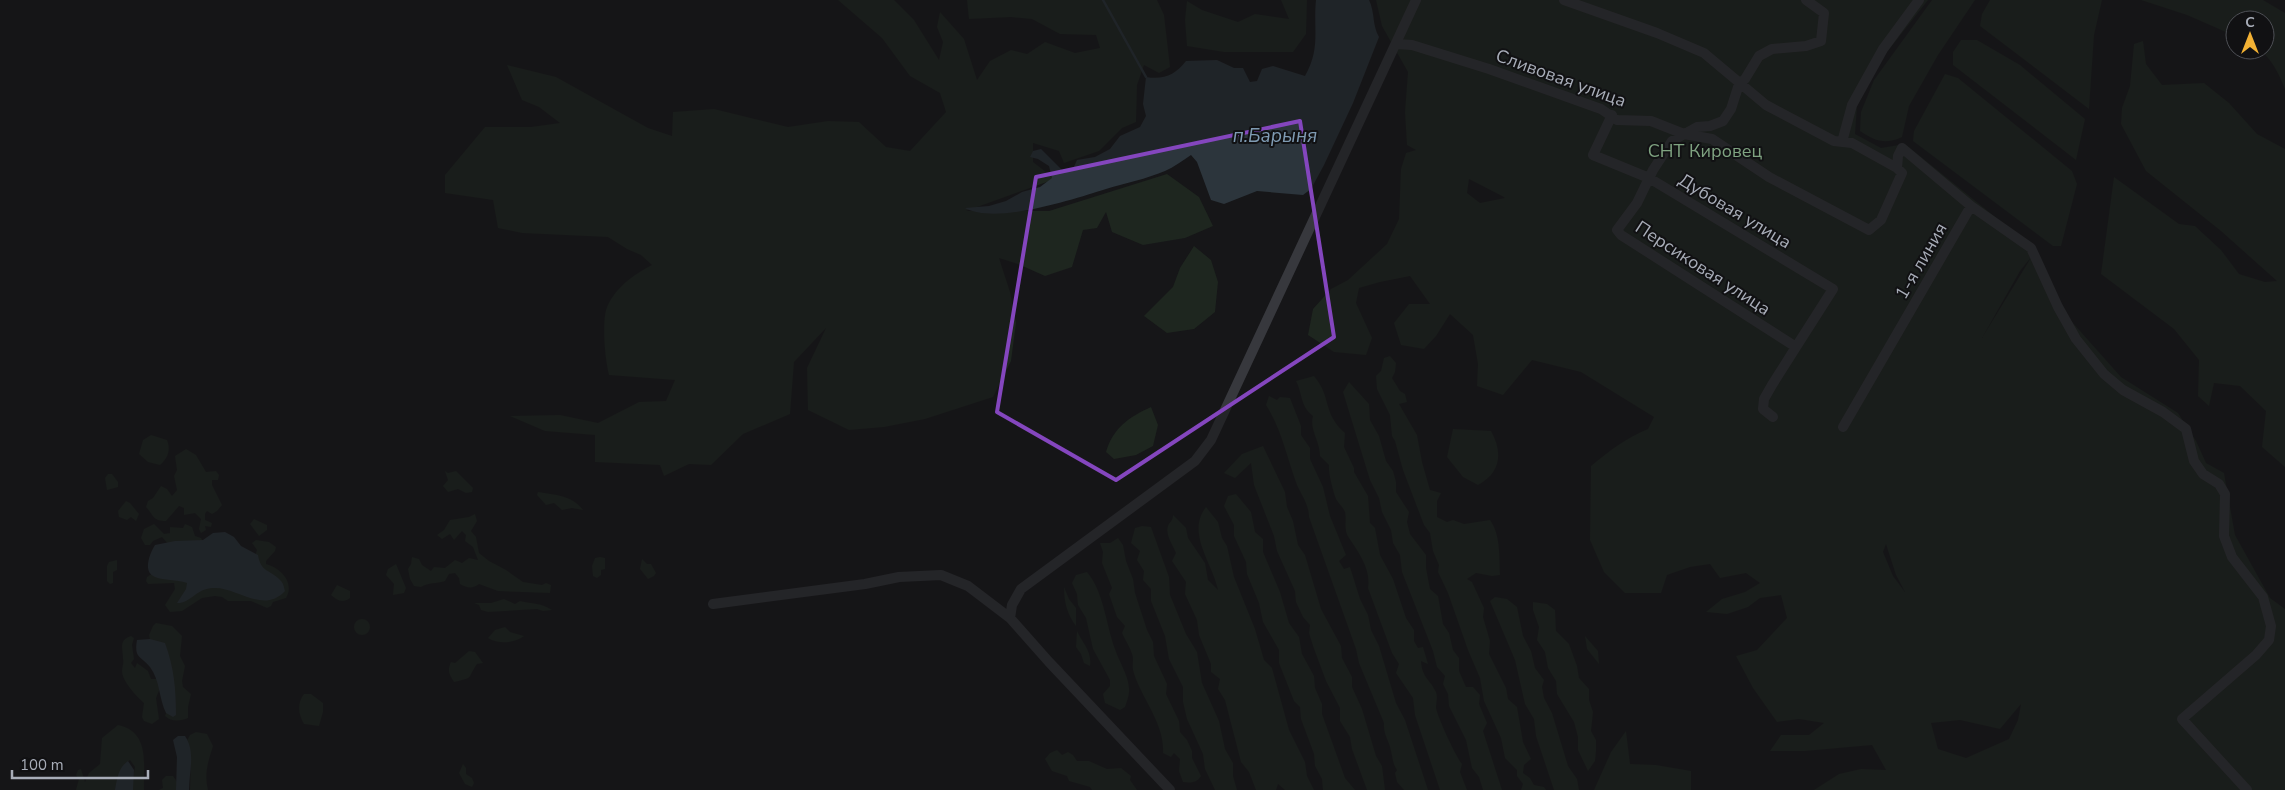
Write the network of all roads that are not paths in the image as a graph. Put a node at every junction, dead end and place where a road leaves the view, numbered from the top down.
1 (1416, 0) edge
2 (1564, 0) edge
3 (1806, 0) edge
4 (1919, 0) edge
5 (1397, 44) junction
6 (1739, 84) junction
7 (1612, 115) junction
8 (1684, 134) junction
9 (1842, 142) junction
10 (1897, 168) junction
11 (1649, 178) junction
12 (1971, 206) junction
13 (1796, 347) junction
14 (1773, 417) dead end
15 (1843, 427) dead end
16 (713, 604) dead end
17 (1010, 618) junction
18 (1170, 790) edge
19 (2247, 790) edge

1 - 5 street
2 - 6 street
3 - 6 street, Персиковая улица
4 - 9 street
5 - 7 street, Сливовая улица
5 - 17 street
6 - 8 street, Персиковая улица
6 - 9 street
7 - 8 street, Сливовая улица
7 - 11 street, Дубовая улица
8 - 10 street, Сливовая улица
8 - 11 street, Персиковая улица
9 - 10 street
10 - 12 street
11 - 13 street, Персиковая улица
11 - 13 street, Дубовая улица
12 - 15 street, 1-я линия
12 - 19 street
13 - 14 street
16 - 17 street
17 - 18 street

